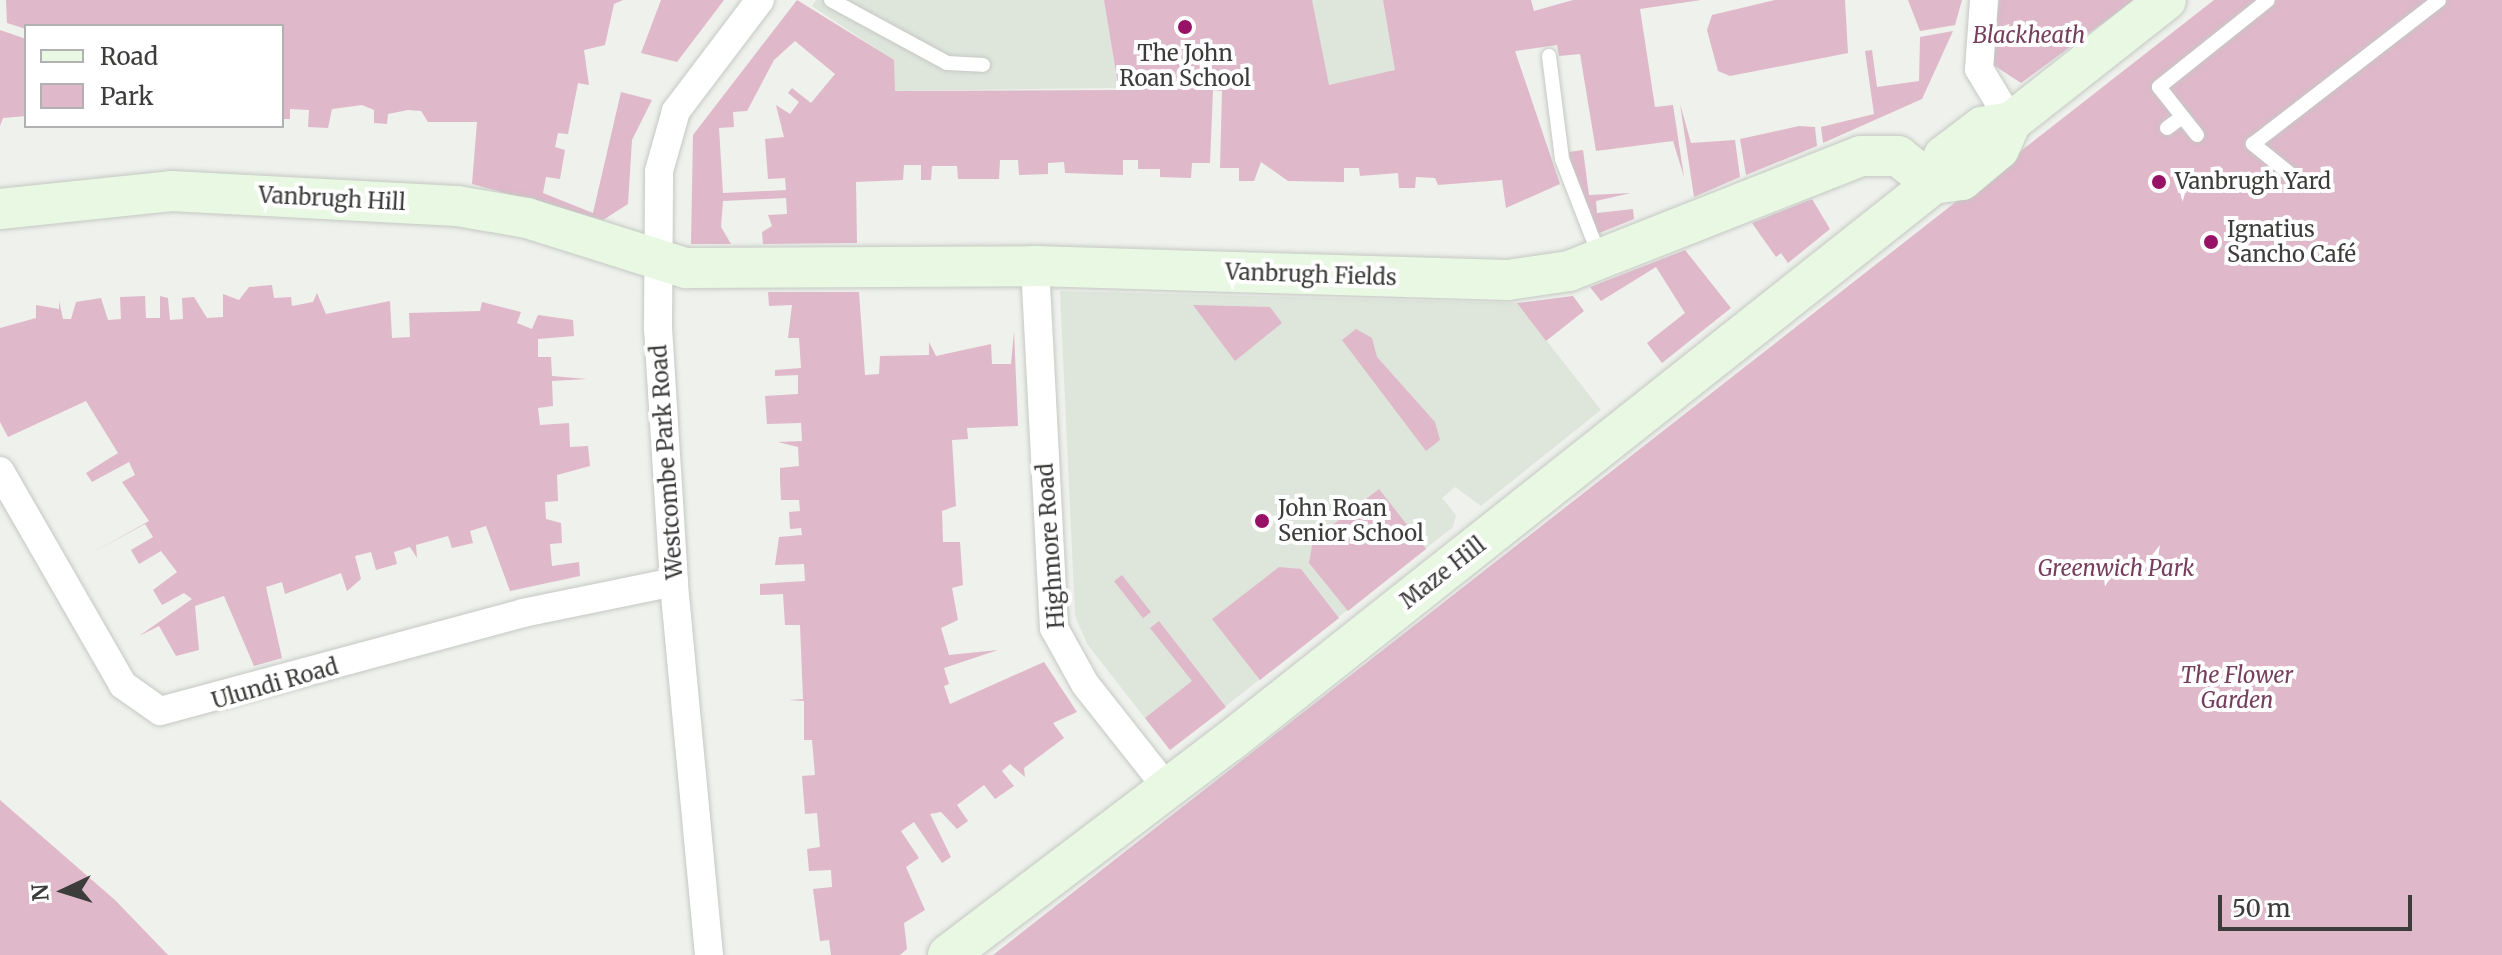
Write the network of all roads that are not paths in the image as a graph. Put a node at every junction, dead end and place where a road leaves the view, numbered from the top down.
1 (760, 0) edge
2 (831, 0) edge
3 (1984, 0) edge
4 (2166, 0) edge
5 (2268, 0) edge
6 (2439, 0) edge
7 (1549, 56) dead end
8 (983, 65) dead end
9 (2182, 117) junction
10 (2011, 122) junction
11 (2167, 128) dead end
12 (2197, 135) dead end
13 (2294, 177) dead end
14 (1933, 184) junction
15 (0, 209) edge
16 (1601, 259) junction
17 (658, 261) junction
18 (1035, 266) junction
19 (0, 471) edge
20 (674, 582) junction
21 (1168, 789) junction
22 (709, 955) edge
23 (948, 955) edge

1 - 17 street, Westcombe Park Road
2 - 8 lane
3 - 10 street
4 - 10 street, Maze Hill
5 - 9 lane
6 - 13 lane
7 - 16 lane
9 - 11 lane
9 - 12 lane
10 - 14 street, Maze Hill
14 - 16 street, Vanbrugh Fields
14 - 21 street, Maze Hill
15 - 17 street, Vanbrugh Hill
16 - 18 street, Vanbrugh Fields
17 - 18 street, Vanbrugh Fields
17 - 20 street, Westcombe Park Road
18 - 21 street, Highmore Road
19 - 20 street, Ulundi Road
20 - 22 street, Westcombe Park Road
21 - 23 street, Maze Hill

